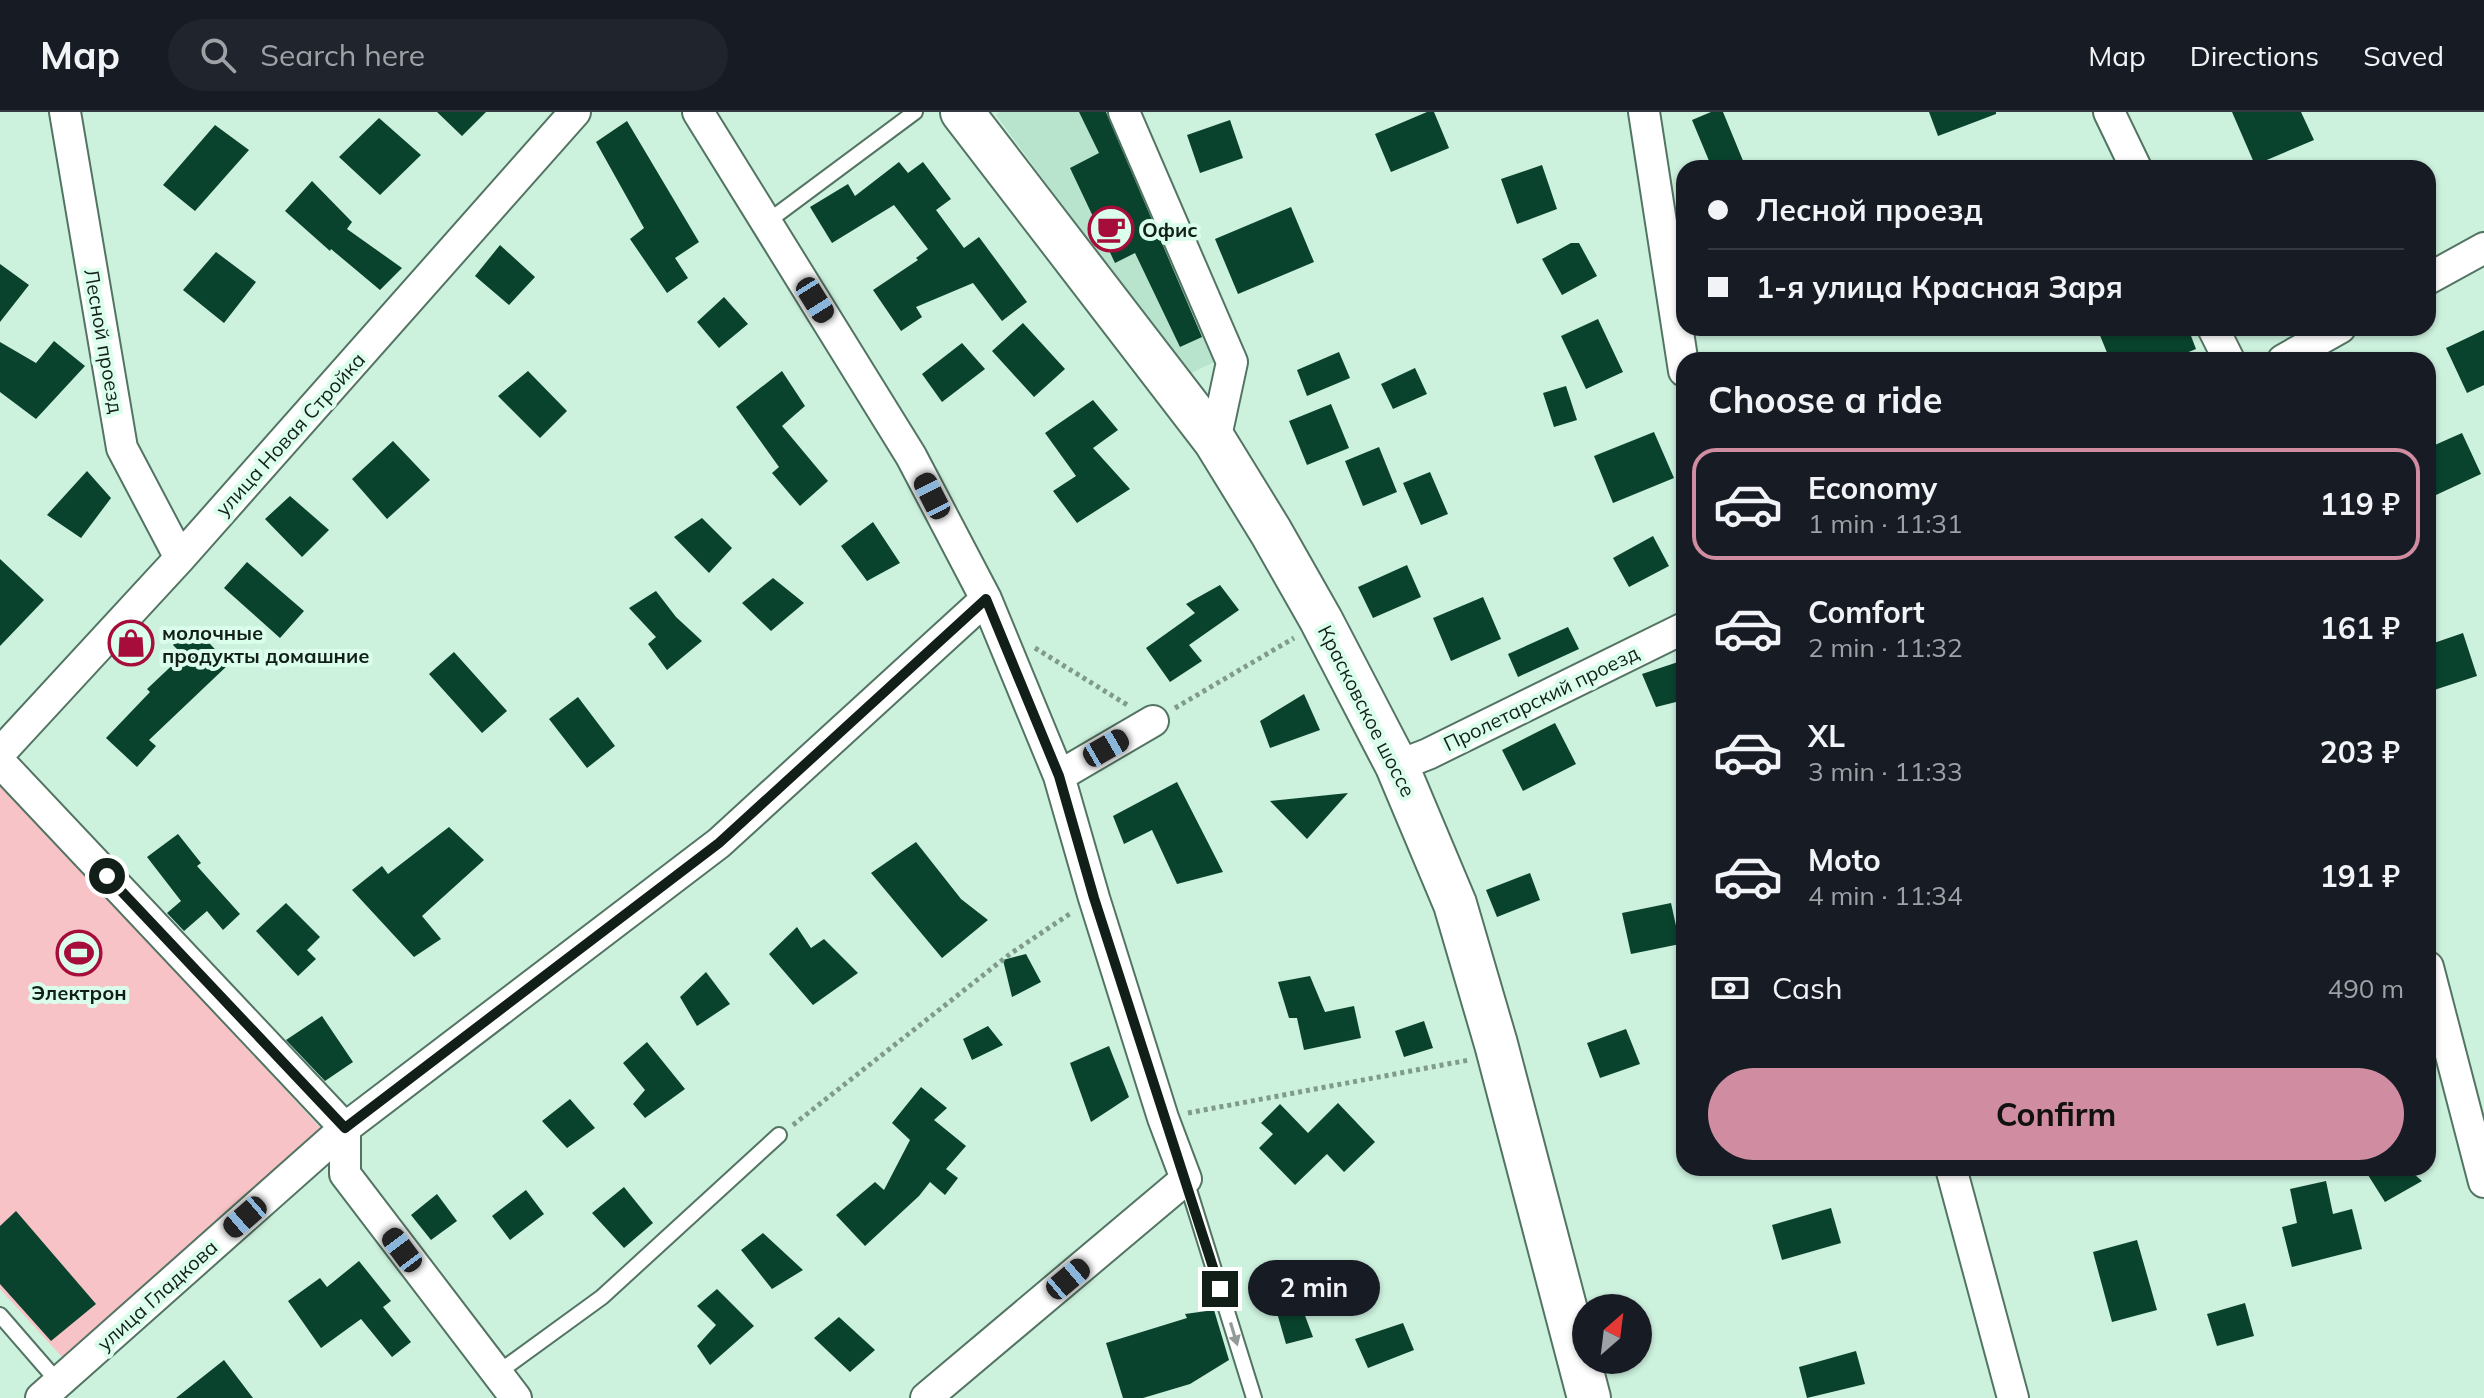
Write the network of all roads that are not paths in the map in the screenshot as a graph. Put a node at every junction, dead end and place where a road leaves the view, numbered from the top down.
1 (65, 112) edge
2 (575, 112) edge
3 (698, 112) edge
4 (915, 112) edge
5 (962, 112) edge
6 (1124, 112) edge
7 (1644, 112) edge
8 (2109, 112) edge
9 (2132, 160) edge
10 (767, 222) junction
11 (2484, 248) edge
12 (2436, 275) edge
13 (1676, 319) edge
14 (2326, 336) edge
15 (2297, 352) edge
16 (1215, 441) junction
17 (180, 558) junction
18 (991, 612) junction
19 (1676, 632) edge
20 (1153, 721) road end
21 (0, 753) edge
22 (0, 762) edge
23 (1397, 766) junction
24 (1059, 776) junction
25 (2436, 998) edge
26 (331, 1126) junction
27 (779, 1135) road end
28 (1953, 1176) edge
29 (1186, 1179) junction
30 (2484, 1182) edge
31 (0, 1315) edge
32 (496, 1375) junction
33 (50, 1390) edge
34 (516, 1398) edge
35 (926, 1398) edge
36 (1254, 1398) edge
37 (1589, 1398) edge
38 (2013, 1398) edge

1 - 17 street, Лесной проезд
2 - 17 street, улица Новая Стройка
3 - 10 street
4 - 10 lane
5 - 16 main road, Красковское шоссе
6 - 16 street
7 - 13 street
8 - 9 street
10 - 18 street
11 - 12 street
14 - 15 street
16 - 23 main road, Красковское шоссе
17 - 21 street, улица Новая Стройка
18 - 24 street
18 - 26 street, улица Гладкова
19 - 23 street, Пролетарский проезд
20 - 24 street
22 - 26 street
23 - 37 main road, Красковское шоссе
24 - 29 street
25 - 30 street
26 - 32 street
26 - 33 street, улица Гладкова
27 - 32 lane
28 - 38 street
29 - 35 street
29 -> 36 lane
31 - 33 lane
32 - 34 street

